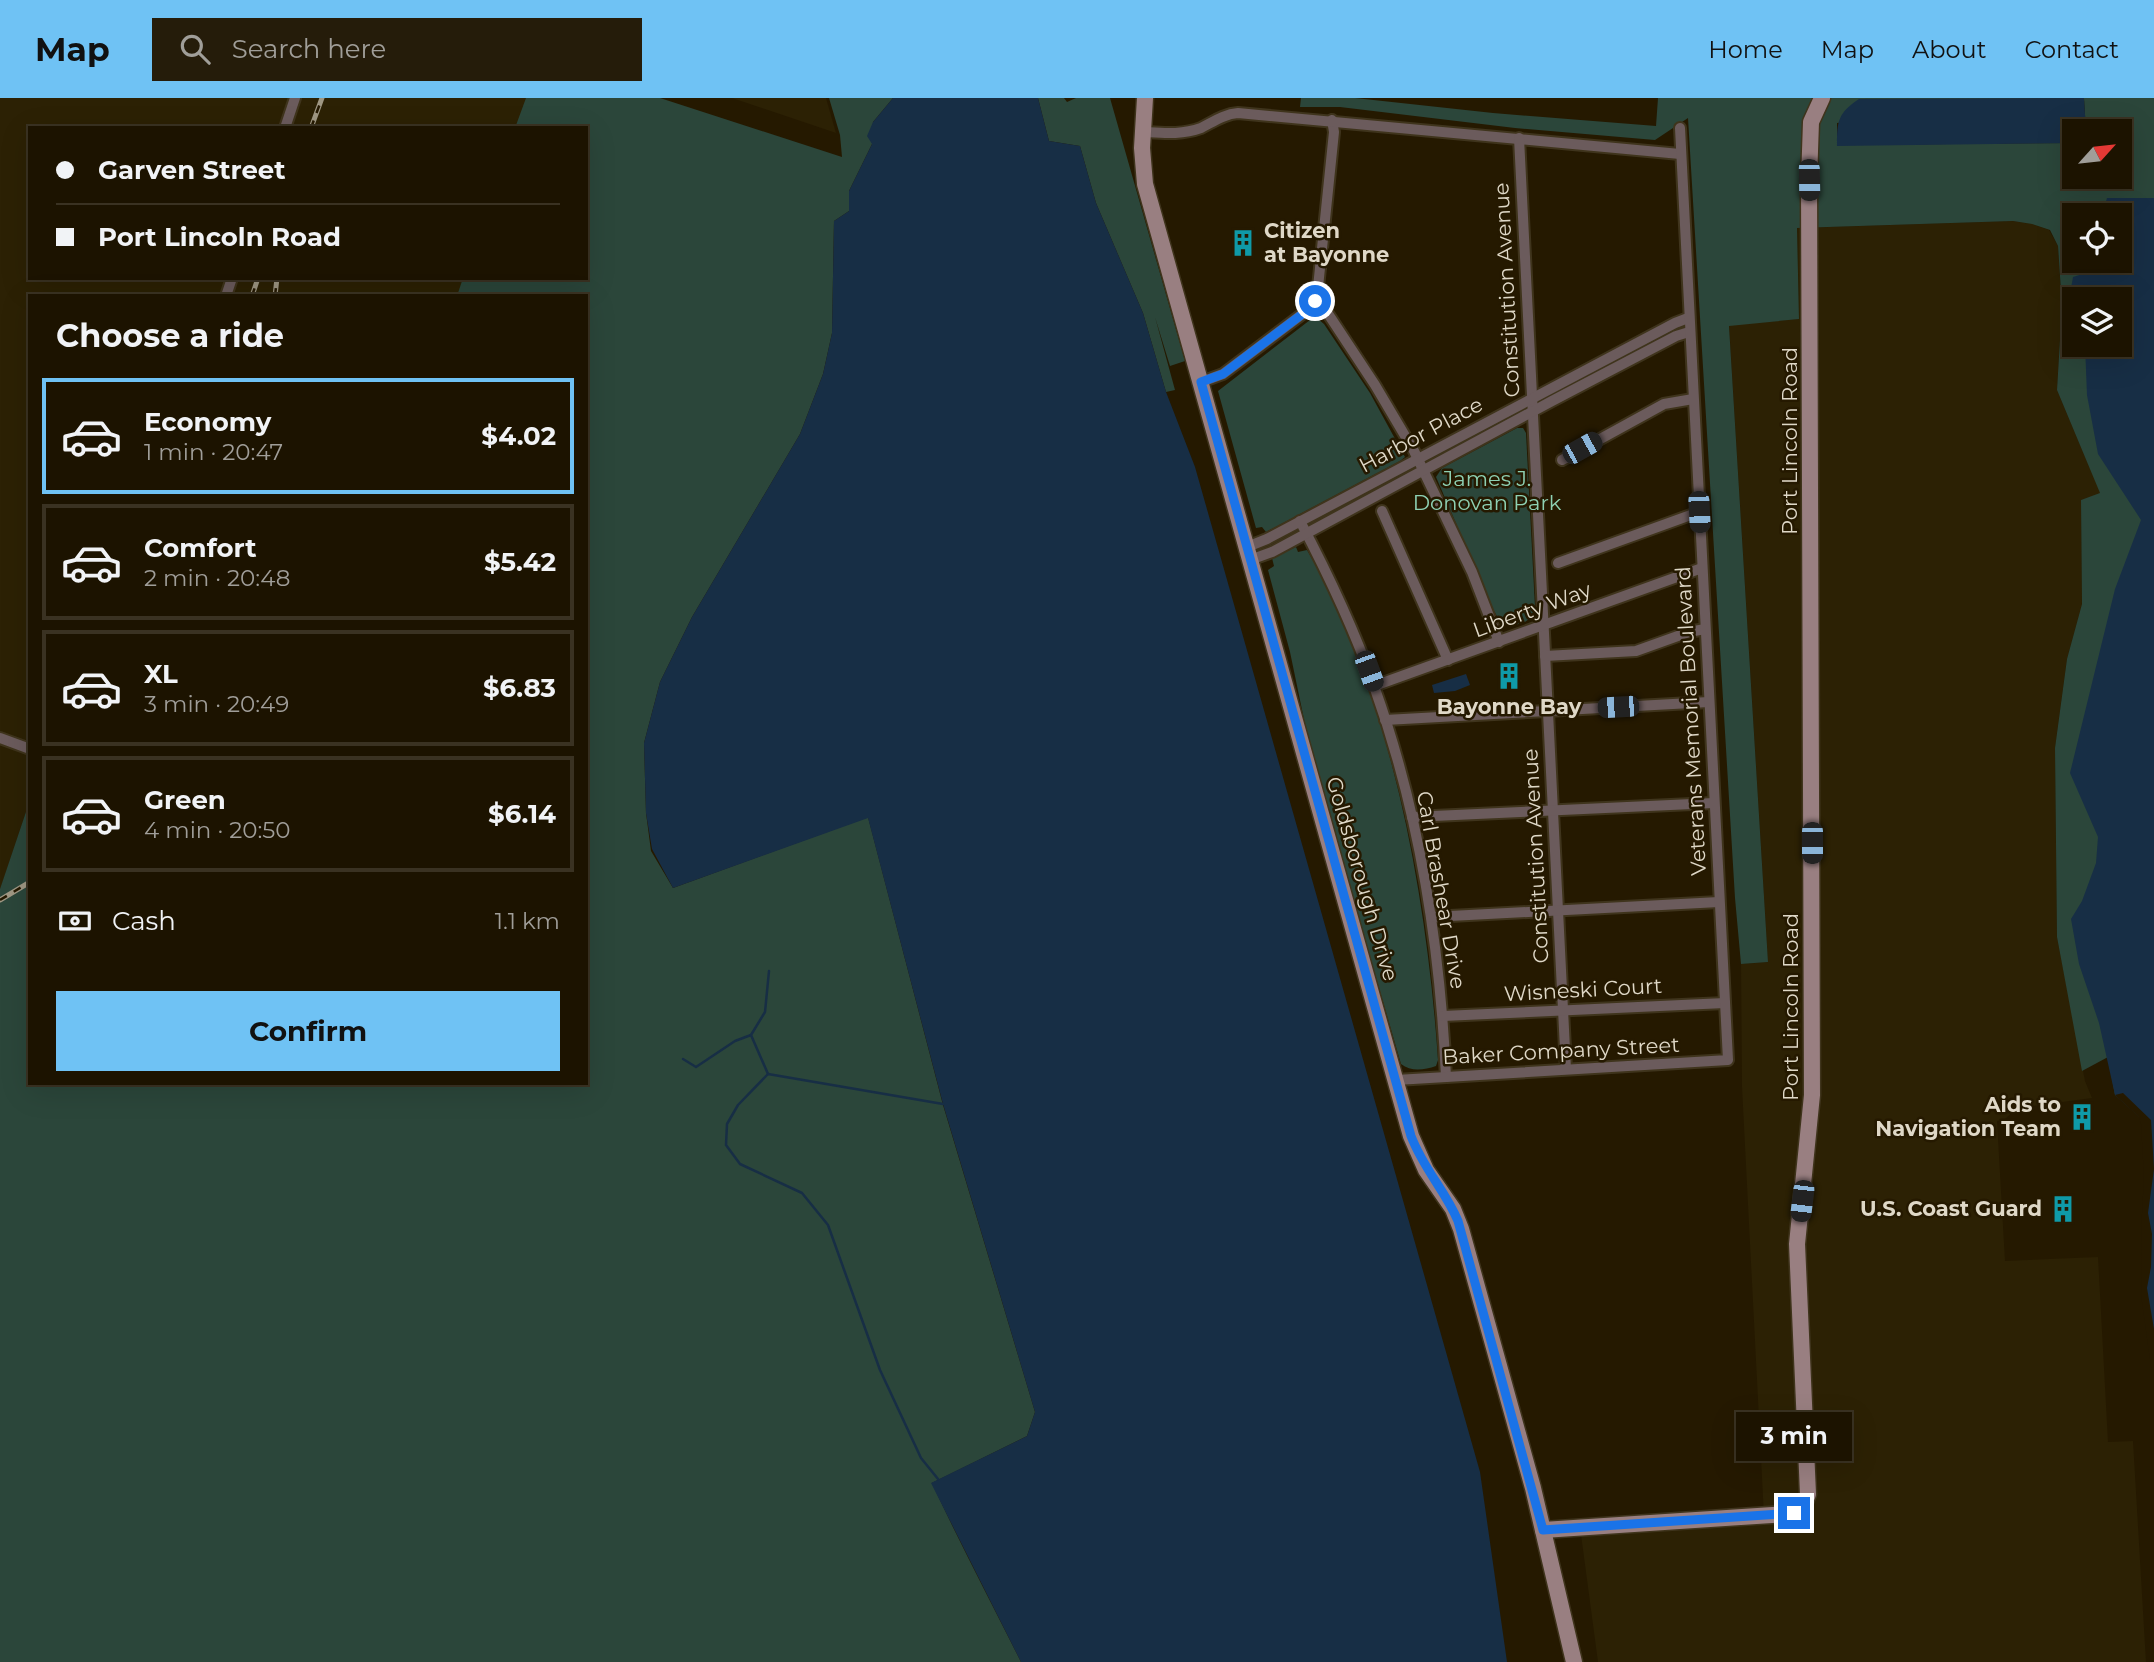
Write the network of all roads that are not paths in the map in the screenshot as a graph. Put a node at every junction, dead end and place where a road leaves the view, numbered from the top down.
1 (295, 98) edge
2 (1145, 98) edge
3 (1822, 98) edge
4 (1332, 120) junction
5 (286, 126) edge
6 (1680, 128) dead end
7 (1143, 132) junction
8 (1519, 138) junction
9 (1680, 154) junction
10 (1317, 297) junction
11 (1688, 318) junction
12 (1689, 332) junction
13 (1201, 382) junction
14 (1532, 397) junction
15 (1693, 399) junction
16 (1533, 411) junction
17 (1418, 458) junction
18 (1562, 460) dead end
19 (1425, 471) junction
20 (1382, 511) dead end
21 (1699, 512) junction
22 (1300, 521) junction
23 (1307, 534) junction
24 (1249, 554) junction
25 (1558, 563) dead end
26 (1702, 568) junction
27 (1544, 626) junction
28 (1705, 629) junction
29 (1499, 642) junction
30 (1545, 656) junction
31 (1448, 660) junction
32 (1374, 686) junction
33 (1709, 702) junction
34 (1548, 710) junction
35 (1385, 720) junction
36 (0, 738) edge
37 (28, 747) edge
38 (1714, 803) junction
39 (1553, 811) junction
40 (1412, 817) junction
41 (1719, 902) junction
42 (1558, 910) junction
43 (1431, 917) junction
44 (1725, 1003) junction
45 (1563, 1011) junction
46 (1443, 1016) junction
47 (1728, 1060) joint
48 (1566, 1069) junction
49 (1446, 1077) junction
50 (1396, 1080) junction
51 (1543, 1530) junction
52 (1574, 1662) edge

1 - 5 street
2 - 7 street, Goldsborough Drive
3 - 51 street, Port Lincoln Road
4 - 7 street
4 - 8 street
4 - 10 street
6 - 9 street, Veterans Memorial Boulevard
7 - 13 street, Goldsborough Drive
8 - 9 street
8 - 14 street, Constitution Avenue
9 - 11 street, Veterans Memorial Boulevard
10 - 13 street
10 - 17 street
11 - 12 street, Veterans Memorial Boulevard
11 - 14 street, Harbor Place
12 - 15 street, Veterans Memorial Boulevard
12 - 16 street, Harbor Place
13 - 24 street, Goldsborough Drive
14 - 16 street, Constitution Avenue
14 - 17 street, Harbor Place
15 - 18 street
15 - 21 street, Veterans Memorial Boulevard
16 - 19 street, Harbor Place
16 - 27 street, Constitution Avenue
17 - 19 street
17 - 22 street, Harbor Place
19 - 23 street, Harbor Place
19 - 29 street
20 - 31 street
21 - 25 street
21 - 26 street, Veterans Memorial Boulevard
22 - 23 street, Carl Brashear Drive
22 - 24 street, Harbor Place
23 - 24 street, Harbor Place
23 - 32 street, Carl Brashear Drive
24 - 50 street, Goldsborough Drive
26 - 27 street, Liberty Way
26 - 28 street, Veterans Memorial Boulevard
27 - 29 street, Liberty Way
27 - 30 street, Constitution Avenue
28 - 30 street
28 - 33 street, Veterans Memorial Boulevard
29 - 31 street, Liberty Way
30 - 34 street, Constitution Avenue
31 - 32 street, Liberty Way
32 - 35 street, Carl Brashear Drive
33 - 34 street
33 - 38 street, Veterans Memorial Boulevard
34 - 35 street
34 - 39 street, Constitution Avenue
35 - 40 street, Carl Brashear Drive
36 - 37 street
38 - 39 street
38 - 41 street, Veterans Memorial Boulevard
39 - 40 street
39 - 42 street, Constitution Avenue
40 - 43 street, Carl Brashear Drive
41 - 42 street
41 - 44 street, Veterans Memorial Boulevard
42 - 43 street
42 - 45 street, Constitution Avenue
43 - 46 street, Carl Brashear Drive
44 - 45 street, Wisneski Court
44 - 47 street, Veterans Memorial Boulevard
45 - 46 street, Wisneski Court
45 - 48 street, Constitution Avenue
46 - 49 street, Carl Brashear Drive
47 - 48 street, Baker Company Street
48 - 49 street, Baker Company Street
49 - 50 street, Baker Company Street
50 - 51 street, Goldsborough Drive
51 - 52 street, Goldsborough Drive

